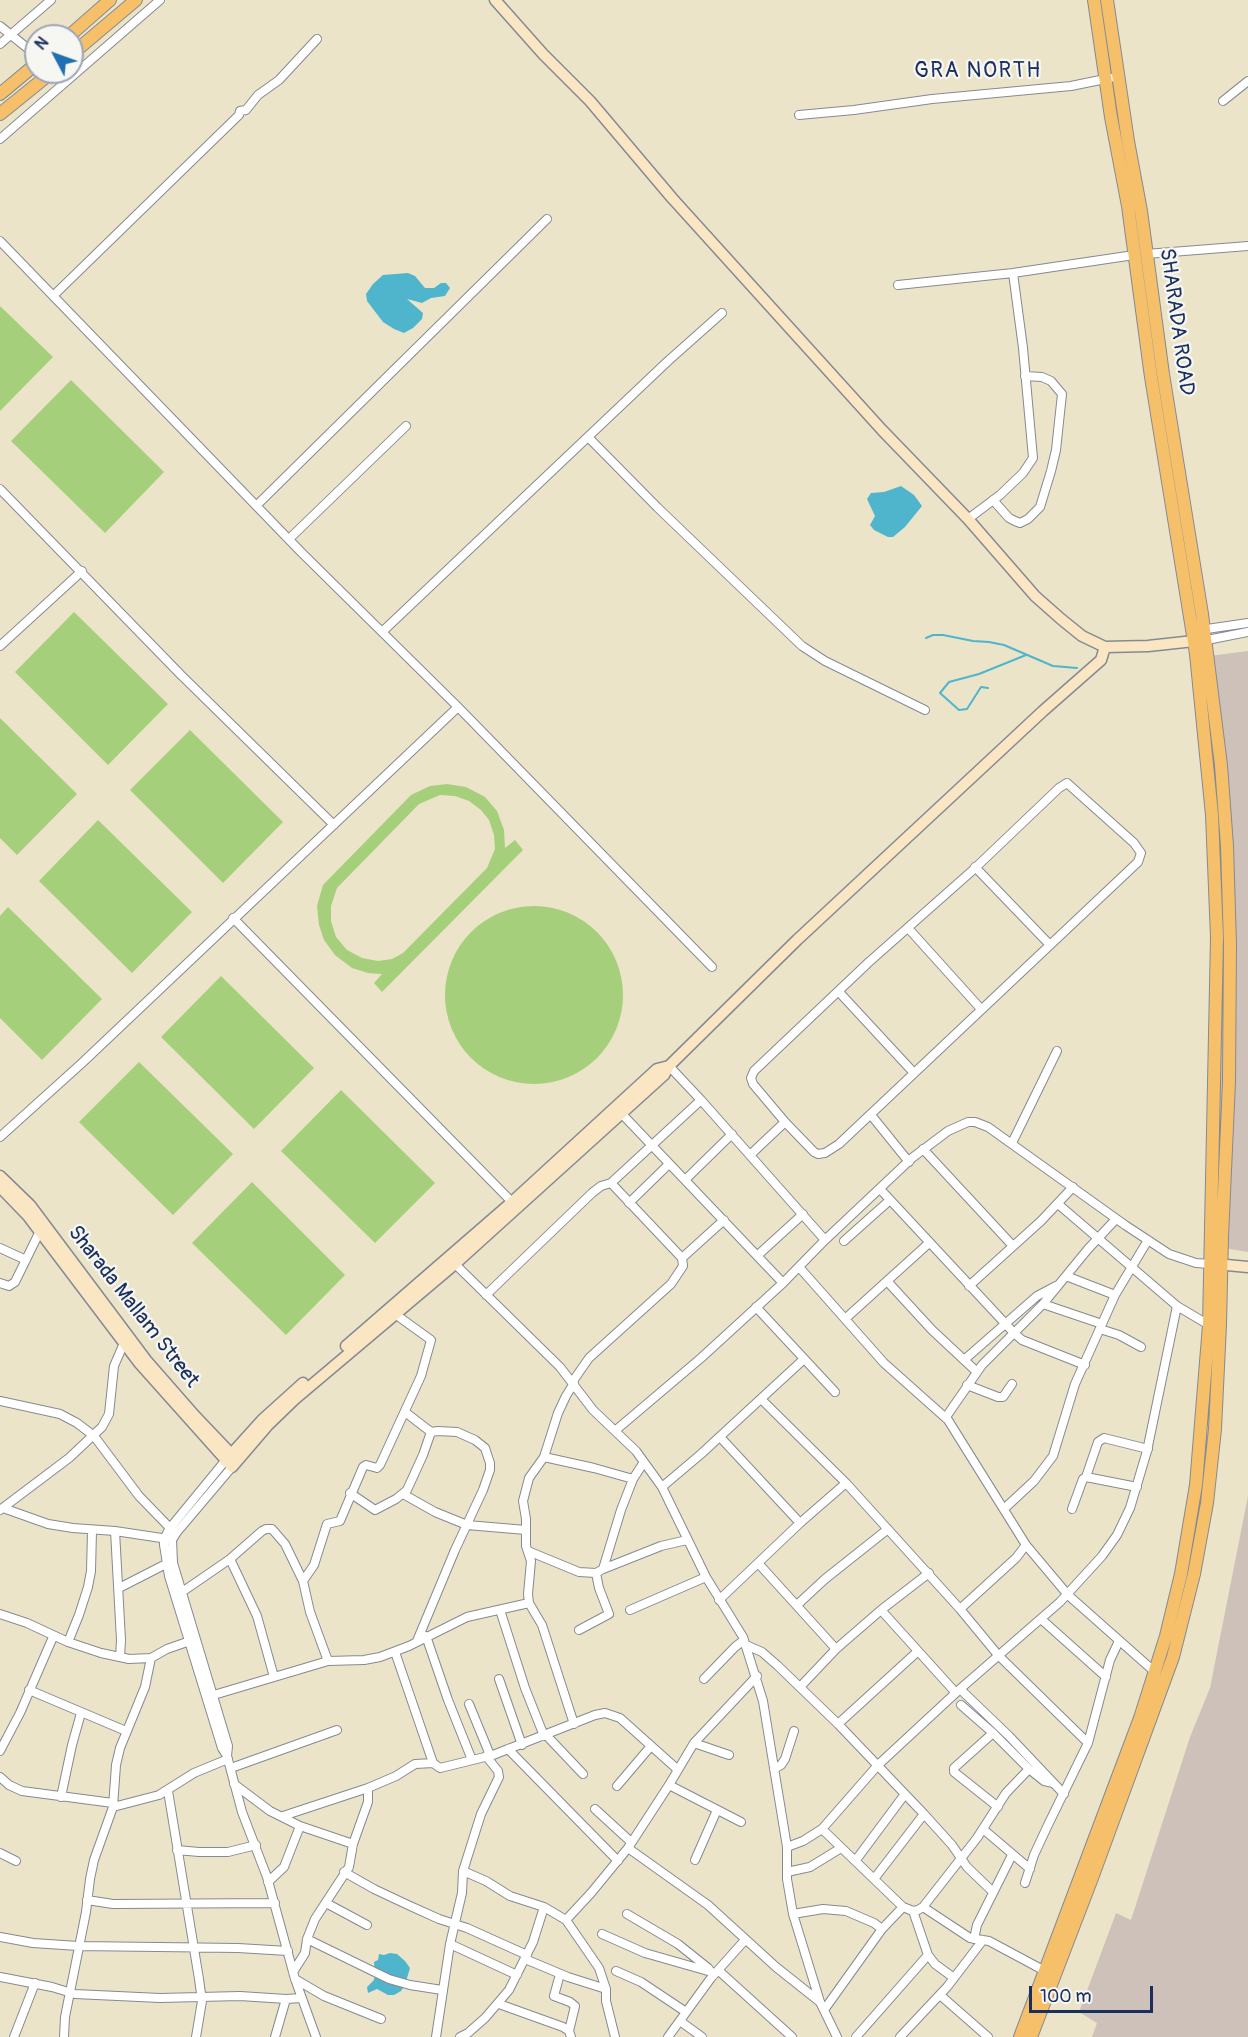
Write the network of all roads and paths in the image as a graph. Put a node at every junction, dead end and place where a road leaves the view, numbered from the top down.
1 (51, 0) edge
2 (136, 0) edge
3 (160, 0) edge
4 (495, 0) edge
5 (1094, 0) edge
6 (1107, 0) edge
7 (107, 1) edge
8 (82, 24) edge
9 (0, 26) edge
10 (11, 34) junction
11 (317, 39) dead end
12 (0, 44) edge
13 (84, 44) edge
14 (24, 45) edge
15 (24, 74) edge
16 (1112, 78) junction
17 (1248, 81) edge
18 (37, 84) edge
19 (0, 94) edge
20 (1223, 101) dead end
21 (0, 114) edge
22 (798, 116) dead end
23 (0, 139) edge
24 (547, 219) dead end
25 (0, 241) edge
26 (1248, 246) edge
27 (1140, 254) junction
28 (1012, 273) junction
29 (898, 285) dead end
30 (53, 296) junction
31 (722, 313) dead end
32 (1025, 376) junction
33 (406, 426) dead end
34 (588, 437) junction
35 (0, 489) edge
36 (993, 500) junction
37 (257, 505) junction
38 (968, 519) junction
39 (289, 539) junction
40 (82, 571) junction
41 (1248, 623) edge
42 (382, 632) junction
43 (1248, 632) edge
44 (1200, 645) junction
45 (0, 646) edge
46 (1103, 653) junction
47 (458, 707) junction
48 (925, 710) dead end
49 (334, 825) junction
50 (975, 867) junction
51 (233, 918) junction
52 (908, 928) junction
53 (1050, 945) junction
54 (712, 968) dead end
55 (839, 992) junction
56 (981, 1009) junction
57 (1057, 1051) dead end
58 (669, 1066) junction
59 (914, 1073) junction
60 (701, 1100) junction
61 (622, 1114) junction
62 (871, 1115) junction
63 (785, 1122) junction
64 (732, 1134) junction
65 (0, 1137) edge
66 (1012, 1143) junction
67 (651, 1146) junction
68 (923, 1149) junction
69 (750, 1155) junction
70 (909, 1162) junction
71 (669, 1164) junction
72 (0, 1176) edge
73 (686, 1180) junction
74 (610, 1183) junction
75 (0, 1186) edge
76 (1073, 1187) junction
77 (880, 1189) junction
78 (890, 1200) junction
79 (513, 1202) junction
80 (629, 1203) junction
81 (1058, 1204) junction
82 (802, 1214) junction
83 (1116, 1219) junction
84 (724, 1220) junction
85 (40, 1231) junction
86 (1099, 1238) junction
87 (825, 1240) junction
88 (1148, 1240) junction
89 (844, 1241) dead end
90 (929, 1243) junction
91 (1013, 1246) junction
92 (0, 1248) edge
93 (758, 1255) junction
94 (682, 1258) junction
95 (26, 1260) junction
96 (455, 1264) junction
97 (1216, 1264) junction
98 (799, 1267) junction
99 (1132, 1268) junction
100 (1248, 1268) edge
101 (1066, 1276) junction
102 (887, 1281) junction
103 (0, 1282) edge
104 (783, 1283) junction
105 (1058, 1285) junction
106 (969, 1286) junction
107 (486, 1295) junction
108 (1115, 1295) junction
109 (1043, 1304) junction
110 (1177, 1306) junction
111 (756, 1307) junction
112 (395, 1314) junction
113 (845, 1319) junction
114 (1004, 1323) junction
115 (1209, 1325) junction
116 (1101, 1326) junction
117 (1014, 1334) junction
118 (124, 1343) junction
119 (1141, 1347) dead end
120 (804, 1359) junction
121 (964, 1360) junction
122 (1085, 1365) junction
123 (976, 1372) junction
124 (574, 1382) junction
125 (1012, 1384) dead end
126 (967, 1385) junction
127 (835, 1392) dead end
128 (761, 1399) junction
129 (0, 1401) edge
130 (405, 1412) junction
131 (945, 1417) junction
132 (616, 1430) junction
133 (430, 1432) junction
134 (94, 1436) junction
135 (720, 1437) junction
136 (1148, 1449) junction
137 (544, 1457) junction
138 (232, 1461) junction
139 (644, 1462) junction
140 (1086, 1477) junction
141 (633, 1479) junction
142 (846, 1483) junction
143 (1137, 1486) junction
144 (662, 1487) junction
145 (351, 1493) junction
146 (403, 1494) junction
147 (1005, 1508) junction
148 (1, 1509) edge
149 (1072, 1509) dead end
150 (800, 1523) junction
151 (467, 1525) junction
152 (170, 1528) junction
153 (888, 1529) junction
154 (526, 1530) junction
155 (92, 1531) junction
156 (116, 1532) junction
157 (168, 1539) junction
158 (687, 1540) junction
159 (1026, 1545) junction
160 (528, 1551) junction
161 (230, 1559) junction
162 (758, 1563) junction
163 (166, 1564) junction
164 (599, 1571) junction
165 (929, 1573) junction
166 (706, 1577) junction
167 (303, 1581) junction
168 (119, 1588) junction
169 (182, 1592) junction
170 (1068, 1595) junction
171 (719, 1600) junction
172 (529, 1603) junction
173 (798, 1605) junction
174 (960, 1609) junction
175 (500, 1610) junction
176 (630, 1610) dead end
177 (881, 1610) junction
178 (0, 1614) edge
179 (1041, 1619) junction
180 (579, 1630) dead end
181 (426, 1636) junction
182 (52, 1637) junction
183 (190, 1641) junction
184 (1119, 1641) junction
185 (68, 1642) junction
186 (745, 1642) junction
187 (416, 1643) junction
188 (836, 1649) junction
189 (395, 1652) junction
190 (917, 1652) junction
191 (998, 1655) junction
192 (120, 1657) junction
193 (151, 1659) junction
194 (328, 1661) junction
195 (1156, 1672) junction
196 (757, 1676) junction
197 (274, 1677) junction
198 (1106, 1677) junction
199 (499, 1679) dead end
200 (704, 1679) dead end
201 (800, 1687) junction
202 (29, 1690) junction
203 (958, 1691) junction
204 (210, 1696) junction
205 (469, 1704) dead end
206 (961, 1705) dead end
207 (81, 1713) junction
208 (574, 1724) junction
209 (838, 1724) junction
210 (337, 1730) dead end
211 (126, 1731) junction
212 (794, 1731) dead end
213 (993, 1733) junction
214 (545, 1736) junction
215 (694, 1743) junction
216 (1088, 1743) junction
217 (522, 1745) junction
218 (651, 1746) junction
219 (508, 1749) junction
220 (0, 1751) edge
221 (729, 1755) dead end
222 (488, 1756) junction
223 (228, 1758) junction
224 (472, 1760) junction
225 (433, 1763) junction
226 (878, 1765) junction
227 (231, 1768) junction
228 (677, 1769) junction
229 (774, 1769) junction
230 (1029, 1769) junction
231 (583, 1774) dead end
232 (0, 1777) edge
233 (1053, 1783) junction
234 (234, 1784) junction
235 (669, 1785) junction
236 (617, 1786) dead end
237 (368, 1788) junction
238 (168, 1791) junction
239 (905, 1794) junction
240 (1064, 1794) junction
241 (61, 1797) junction
242 (113, 1805) junction
243 (998, 1807) junction
244 (595, 1809) dead end
245 (717, 1810) junction
246 (924, 1814) junction
247 (283, 1816) junction
248 (741, 1822) dead end
249 (300, 1826) junction
250 (822, 1829) junction
251 (983, 1829) junction
252 (353, 1844) junction
253 (256, 1845) junction
254 (630, 1845) junction
255 (787, 1847) junction
256 (841, 1848) junction
257 (177, 1850) junction
258 (0, 1853) edge
259 (1012, 1855) junction
260 (961, 1857) junction
261 (695, 1860) dead end
262 (856, 1860) junction
263 (16, 1861) dead end
264 (618, 1861) junction
265 (1030, 1869) junction
266 (464, 1871) junction
267 (344, 1872) junction
268 (787, 1872) junction
269 (874, 1879) junction
270 (268, 1882) junction
271 (1025, 1883) dead end
272 (993, 1892) junction
273 (87, 1900) junction
274 (188, 1902) junction
275 (275, 1903) junction
276 (326, 1903) junction
277 (544, 1907) junction
278 (903, 1907) junction
279 (923, 1907) junction
280 (913, 1911) junction
281 (627, 1914) dead end
282 (793, 1914) junction
283 (566, 1920) junction
284 (454, 1923) junction
285 (367, 1925) dead end
286 (882, 1929) junction
287 (602, 1934) dead end
288 (0, 1937) edge
289 (974, 1938) junction
290 (307, 1939) junction
291 (745, 1940) junction
292 (983, 1940) junction
293 (450, 1944) junction
294 (78, 1946) junction
295 (194, 1948) junction
296 (288, 1951) junction
297 (928, 1955) junction
298 (526, 1957) junction
299 (616, 1971) dead end
300 (1045, 1971) junction
301 (715, 1972) junction
302 (560, 1974) junction
303 (294, 1976) junction
304 (517, 1976) junction
305 (0, 1977) edge
306 (954, 1978) junction
307 (35, 1983) junction
308 (606, 1989) junction
309 (442, 1990) junction
310 (71, 1992) junction
311 (940, 1995) junction
312 (201, 1997) junction
313 (301, 1998) junction
314 (286, 1999) junction
315 (499, 2004) junction
316 (822, 2006) junction
317 (686, 2012) junction
318 (381, 2019) dead end
319 (680, 2021) junction
320 (570, 2034) edge
321 (834, 2034) edge
322 (14, 2037) edge
323 (64, 2037) edge
324 (196, 2037) edge
325 (275, 2037) edge
326 (316, 2037) edge
327 (436, 2037) edge
328 (462, 2037) edge
329 (615, 2037) edge
330 (668, 2037) edge
331 (702, 2037) edge
332 (792, 2037) edge
333 (826, 2037) edge
334 (856, 2037) edge
335 (900, 2037) edge
336 (988, 2037) edge
337 (1020, 2037) edge
338 (1031, 2037) edge

1 - 10 street
2 - 13 main road
3 - 23 street
4 - 38 street
5 - 16 main road
6 - 16 main road
7 - 8 main road
9 - 10 street
10 - 12 street
10 - 14 street
11 - 30 street
15 - 19 main road
16 - 22 street
16 - 27 main road
17 - 20 street
18 - 21 main road
24 - 37 street
25 - 30 street
26 - 27 street
27 - 28 street
27 - 44 main road
28 - 29 street
28 - 32 street
30 - 37 street
31 - 34 street
32 - 36 street
32 - 36 street
33 - 39 street
34 - 42 street
34 - 48 street
35 - 40 street
36 - 38 street
37 - 39 street
38 - 46 street
39 - 42 street
40 - 45 street
40 - 49 street
41 - 44 street
42 - 47 street
43 - 44 street
44 - 46 street
44 - 97 main road
46 - 58 street
47 - 49 street
47 - 54 street
49 - 51 street
50 - 52 street
50 - 53 street
50 - 53 street
51 - 65 street
51 - 79 street
52 - 55 street
52 - 56 street
53 - 56 street
55 - 59 street
55 - 63 street
56 - 59 street
57 - 66 street
58 - 60 street
58 - 61 street
58 - 79 street
59 - 62 street
60 - 64 street
60 - 67 street
61 - 67 street
61 - 96 street
62 - 63 street
62 - 70 street
63 - 69 street
64 - 69 street
64 - 73 street
66 - 68 street
66 - 76 street
67 - 71 street
67 - 74 street
68 - 70 street
68 - 91 street
69 - 82 street
70 - 77 street
71 - 73 street
71 - 80 street
72 - 138 street, Sharada Mallam Street
73 - 84 street
74 - 80 street
74 - 107 street
75 - 85 street, Sharada Mallam Street
76 - 81 street
76 - 83 street
77 - 78 street
77 - 87 street
78 - 89 street
78 - 90 street
79 - 138 street
80 - 94 street
81 - 86 street
81 - 91 street
82 - 87 street
82 - 93 street
83 - 86 street
83 - 88 street
84 - 93 street
84 - 94 street
85 - 95 street
85 - 118 street, Sharada Mallam Street
86 - 99 street
86 - 101 street
87 - 98 street
88 - 97 street
88 - 99 street
90 - 102 street
90 - 106 street
91 - 106 street
92 - 95 street
93 - 104 street
94 - 124 street
95 - 103 street
96 - 107 street
96 - 112 street
97 - 100 street
97 - 115 main road
97 - 338 main road
98 - 104 street
98 - 113 street
99 - 108 street
99 - 110 street
101 - 105 street
101 - 108 street
102 - 113 street
102 - 121 street
104 - 111 street
105 - 109 street
105 - 114 street
106 - 114 street
107 - 124 street
108 - 116 street
109 - 116 street
109 - 117 street
110 - 115 street
110 - 136 street
111 - 120 street
111 - 132 street
112 - 130 street
112 - 138 street
113 - 131 street
114 - 117 street
114 - 121 street
115 - 195 main road
116 - 119 street
116 - 122 street
117 - 122 street
117 - 123 street
118 - 134 street
118 - 138 street, Sharada Mallam Street
120 - 127 street
120 - 128 street
121 - 123 street
122 - 147 street
123 - 126 street
124 - 132 street
124 - 137 street
125 - 126 street
126 - 131 street
128 - 135 street
128 - 142 street
129 - 134 street
130 - 133 street
130 - 145 street
131 - 147 street
132 - 139 street
133 - 146 street
133 - 151 street
134 - 148 street
134 - 152 street
135 - 144 street
135 - 150 street
136 - 140 street
136 - 143 street
137 - 141 street
137 - 154 street
138 - 152 street
138 - 157 street
139 - 141 street
139 - 144 street
140 - 143 street
140 - 149 street
141 - 164 street
142 - 150 street
142 - 153 street
143 - 170 street
144 - 158 street
145 - 146 street
145 - 167 street
146 - 151 street
147 - 159 street
148 - 155 street
150 - 162 street
151 - 154 street
151 - 187 street
152 - 157 street
153 - 165 street
153 - 173 street
154 - 160 street
155 - 156 street
155 - 185 street
156 - 157 street
156 - 168 street
157 - 163 street
157 - 169 street
158 - 164 street
158 - 166 street
159 - 170 street
159 - 174 street
160 - 164 street
160 - 172 street
161 - 167 street
161 - 169 street
161 - 197 street
162 - 171 street
162 - 173 street
163 - 168 street
163 - 183 street
164 - 180 street
165 - 174 street
165 - 177 street
166 - 171 street
166 - 176 street
167 - 194 street
168 - 192 street
169 - 204 street
170 - 179 street
170 - 184 street
171 - 186 street
172 - 175 street
172 - 208 street
173 - 188 street
174 - 191 street
175 - 181 street
175 - 214 street
177 - 188 street
177 - 190 street
178 - 182 street
179 - 191 street
179 - 198 street
181 - 187 street
181 - 224 street
182 - 185 street
182 - 202 street
183 - 193 street
183 - 204 street
184 - 195 street
184 - 198 street
185 - 192 street
186 - 196 street
186 - 200 street
186 - 201 street
187 - 189 street
188 - 201 street
189 - 194 street
189 - 225 street
190 - 203 street
190 - 209 street
191 - 203 street
191 - 216 street
192 - 193 street
193 - 211 street
194 - 197 street
195 - 300 main road
196 - 215 street
196 - 229 street
197 - 204 street
198 - 216 street
199 - 217 street
201 - 209 street
202 - 207 street
202 - 220 street
203 - 226 street
203 - 233 street
204 - 223 street
205 - 222 street
206 - 213 street
207 - 211 street
207 - 241 street
208 - 214 street
208 - 218 street
209 - 226 street
210 - 227 street
211 - 242 street
212 - 229 street
213 - 230 street
213 - 243 street
214 - 217 street
214 - 231 street
215 - 221 street
215 - 228 street
216 - 240 street
217 - 219 street
218 - 228 street
218 - 236 street
219 - 222 street
219 - 264 street
222 - 224 street
222 - 266 street
223 - 227 street
223 - 238 street
224 - 225 street
225 - 237 street
226 - 239 street
226 - 250 street
227 - 234 street
228 - 235 street
229 - 255 street
230 - 233 street
230 - 243 street
232 - 241 street
233 - 240 street
234 - 247 street
234 - 253 street
235 - 245 street
235 - 254 street
237 - 247 street
237 - 252 street
238 - 242 street
238 - 257 street
239 - 246 street
239 - 262 street
240 - 265 street
241 - 242 street
242 - 273 street
243 - 251 street
244 - 254 street
245 - 248 street
245 - 261 street
246 - 260 street
246 - 269 street
247 - 249 street
249 - 252 street
249 - 270 street
250 - 255 street
250 - 256 street
251 - 259 street
251 - 260 street
252 - 267 street
253 - 257 street
253 - 270 street
254 - 264 street
254 - 291 street
255 - 268 street
256 - 262 street
256 - 268 street
257 - 274 street
258 - 263 street
259 - 265 street
259 - 272 street
260 - 272 street
260 - 279 street
262 - 269 street
264 - 283 street
265 - 271 street
266 - 277 street
266 - 284 street
267 - 276 street
267 - 284 street
268 - 282 street
269 - 278 street
270 - 275 street
272 - 289 street
273 - 274 street
273 - 294 street
274 - 275 street
274 - 295 street
275 - 296 street
276 - 285 street
276 - 290 street
277 - 283 street
277 - 298 street
278 - 280 street
278 - 286 street
279 - 280 street
279 - 289 street
280 - 297 street
281 - 301 street
282 - 286 street
282 - 316 street
283 - 308 street
284 - 293 street
284 - 298 street
286 - 316 street
287 - 301 street
288 - 294 street
289 - 292 street
290 - 303 street
290 - 309 street
291 - 301 street
291 - 316 street
292 - 300 street
292 - 306 street
293 - 304 street
293 - 309 street
294 - 295 street
294 - 310 street
295 - 296 street
295 - 312 street
296 - 303 street
297 - 306 street
297 - 334 street
298 - 302 street
298 - 304 street
299 - 317 street
300 - 337 main road
301 - 317 street
301 - 332 street
302 - 308 street
302 - 320 street
303 - 313 street
303 - 318 street
304 - 315 street
305 - 307 street
306 - 311 street
307 - 310 street
307 - 322 street
308 - 329 street
309 - 327 street
310 - 312 street
310 - 323 street
311 - 335 street
311 - 336 street
312 - 314 street
312 - 324 street
313 - 314 street
313 - 326 street
314 - 325 street
315 - 320 street
315 - 328 street
316 - 321 street
317 - 319 street
319 - 330 street
319 - 331 street
321 - 333 street

